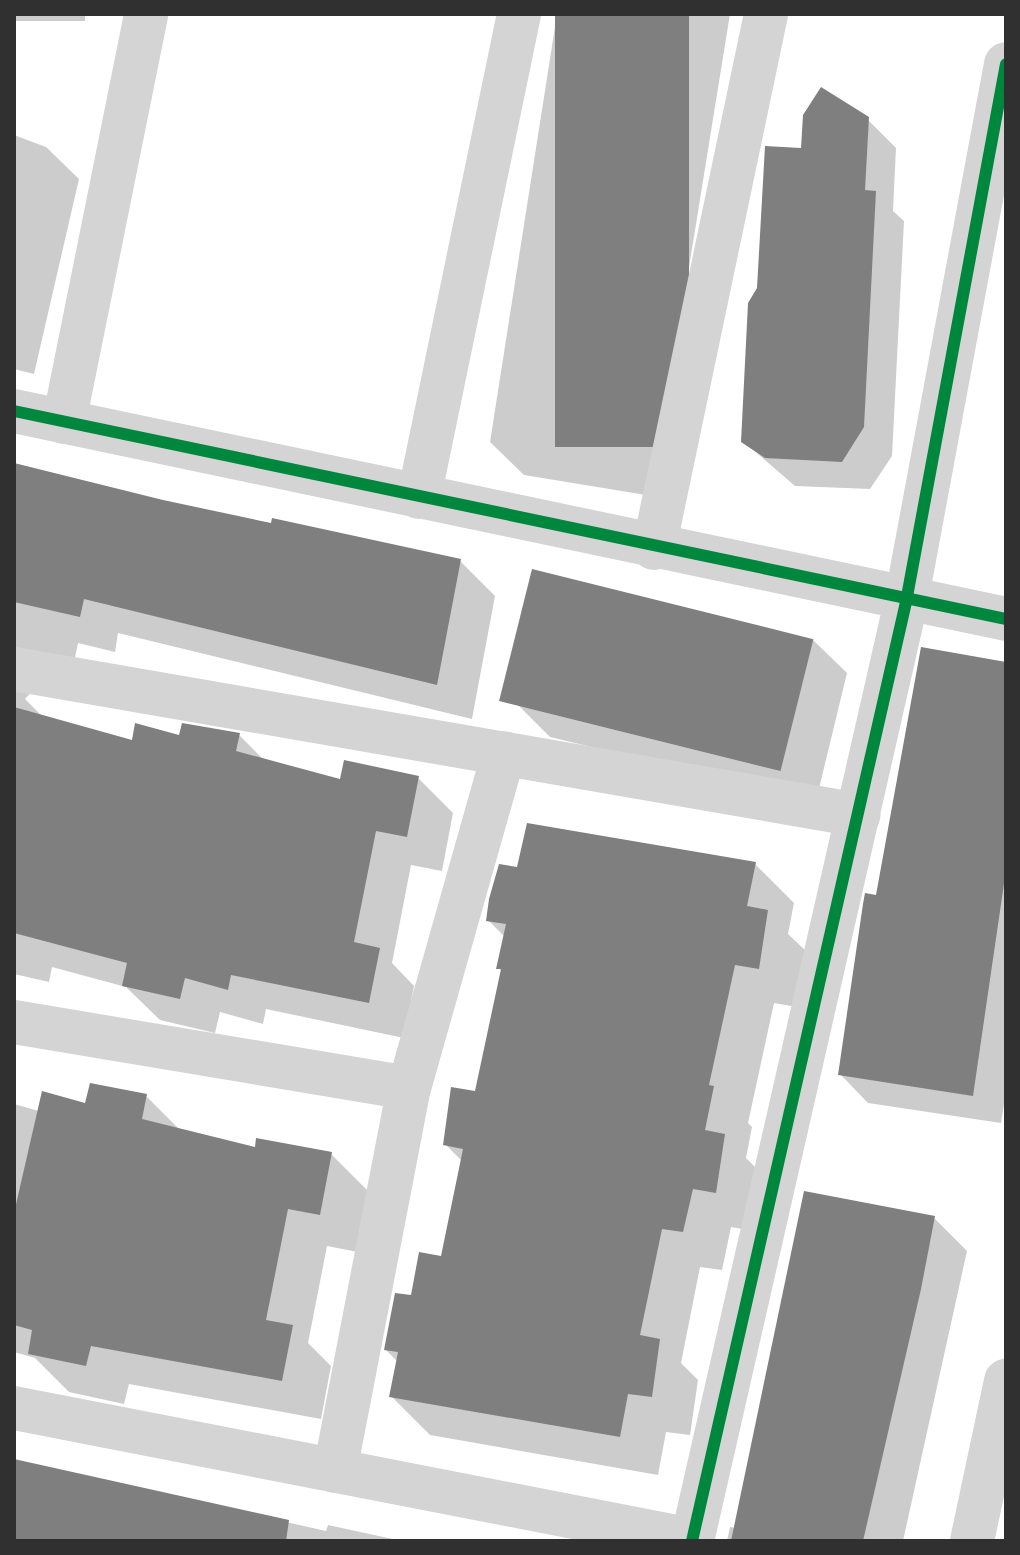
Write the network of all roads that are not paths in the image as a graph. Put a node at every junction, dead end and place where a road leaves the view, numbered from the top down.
1 (146, 14) edge
2 (519, 14) edge
3 (766, 14) edge
4 (1006, 64) edge
5 (14, 411) edge
6 (64, 422) junction
7 (419, 497) junction
8 (654, 548) junction
9 (906, 602) junction
10 (1006, 619) edge
11 (14, 669) edge
12 (504, 753) junction
13 (858, 815) junction
14 (14, 1022) edge
15 (409, 1088) junction
16 (1006, 1381) edge
17 (14, 1408) edge
18 (335, 1471) junction
19 (692, 1541) edge
20 (972, 1541) edge

1 - 6 street
2 - 7 street
3 - 8 street
4 - 9 street
5 - 6 street
6 - 7 street
7 - 8 street
8 - 9 street
9 - 10 street
9 - 13 street
11 - 12 street
12 - 13 street
12 - 15 street
13 - 19 street
14 - 15 street
15 - 18 street
16 - 20 street
17 - 18 street
18 - 19 street

